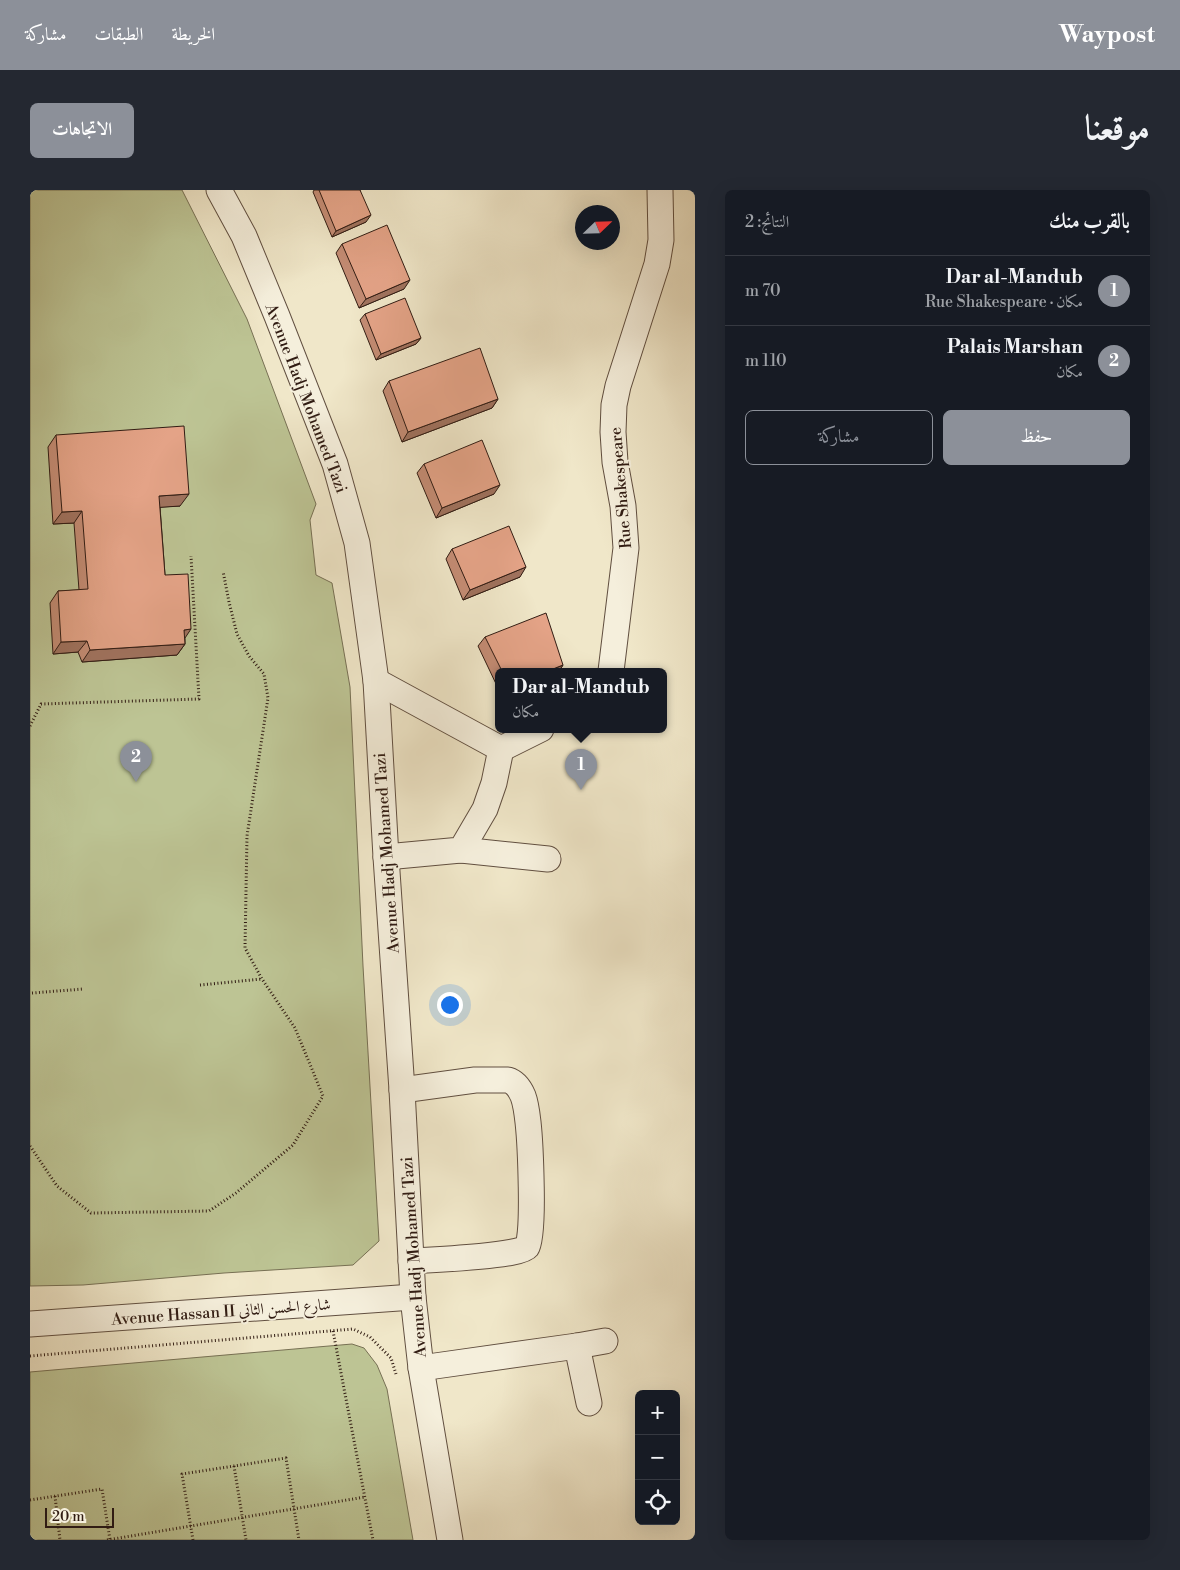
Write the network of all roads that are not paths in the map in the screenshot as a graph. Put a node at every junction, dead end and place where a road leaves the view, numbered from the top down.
1 (219, 190) edge
2 (239, 190) edge
3 (660, 190) edge
4 (244, 236) junction
5 (611, 668) edge
6 (376, 680) junction
7 (533, 733) edge
8 (501, 749) junction
9 (461, 850) junction
10 (386, 857) junction
11 (548, 859) dead end
12 (402, 1090) junction
13 (411, 1261) junction
14 (413, 1297) junction
15 (30, 1324) edge
16 (605, 1341) dead end
17 (577, 1346) junction
18 (421, 1368) junction
19 (589, 1403) dead end
20 (450, 1540) edge

1 - 4 street, Avenue Hadj Mohamed Tazi
2 - 4 street
3 - 5 street, Rue Shakespeare
4 - 6 street, Avenue Hadj Mohamed Tazi
6 - 8 street
6 - 10 street, Avenue Hadj Mohamed Tazi
7 - 8 street
8 - 9 street
9 - 10 street
9 - 11 street
10 - 12 street, Avenue Hadj Mohamed Tazi
12 - 13 street, Avenue Hadj Mohamed Tazi
12 - 13 street
13 - 14 street, Avenue Hadj Mohamed Tazi
14 - 15 street, Avenue Hassan II شارع الحسن الثاني
14 - 18 street, Avenue Hadj Mohamed Tazi
16 - 17 street
17 - 18 street
17 - 19 street
18 - 20 street, Avenue Hadj Mohamed Tazi

